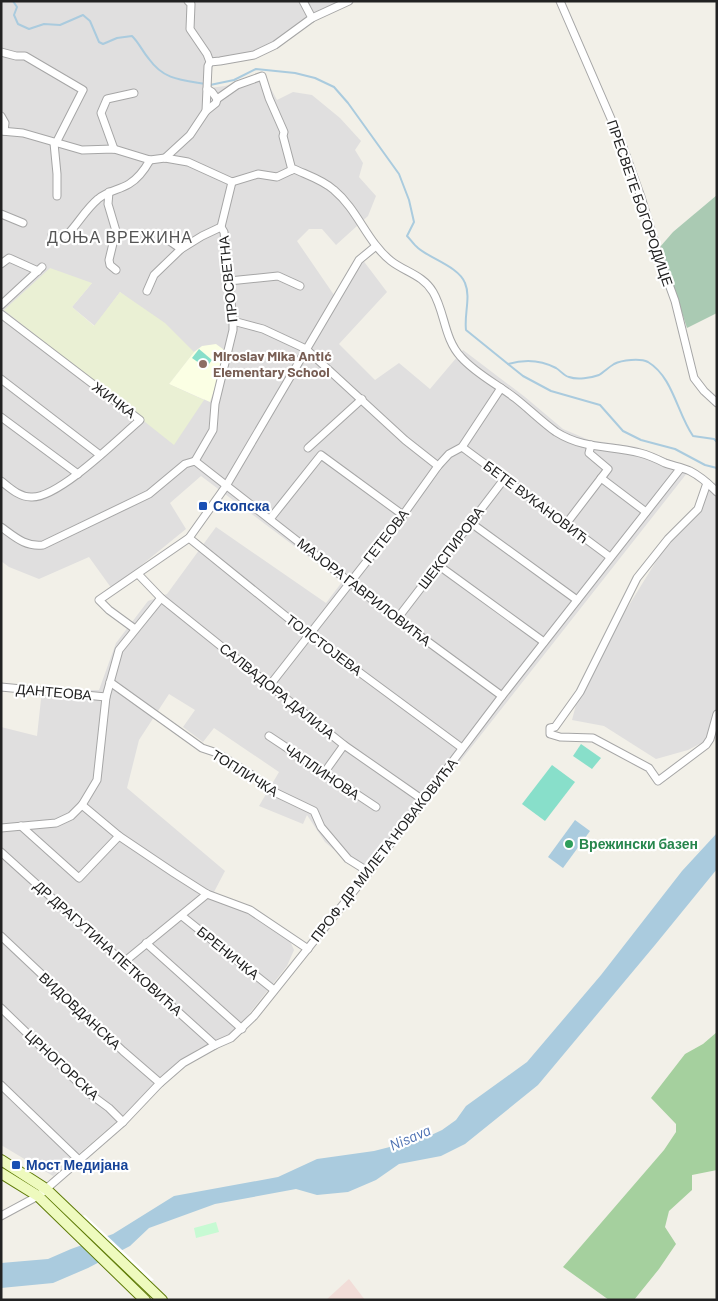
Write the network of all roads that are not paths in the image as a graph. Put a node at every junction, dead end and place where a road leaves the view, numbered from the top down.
1 (188, 1) edge
2 (303, 1) edge
3 (349, 1) edge
4 (560, 1) edge
5 (312, 18) junction
6 (1, 52) edge
7 (210, 62) junction
8 (207, 89) junction
9 (134, 92) dead end
10 (217, 99) junction
11 (206, 111) junction
12 (1, 116) edge
13 (3, 130) edge
14 (55, 143) junction
15 (114, 149) junction
16 (165, 158) junction
17 (150, 160) junction
18 (292, 170) junction
19 (232, 182) junction
20 (109, 192) junction
21 (57, 196) dead end
22 (1, 214) edge
23 (23, 223) dead end
24 (222, 227) junction
25 (52, 235) dead end
26 (170, 239) dead end
27 (376, 246) junction
28 (181, 249) junction
29 (1, 264) edge
30 (116, 270) dead end
31 (229, 281) junction
32 (300, 286) dead end
33 (146, 291) dead end
34 (1, 305) edge
35 (1, 314) edge
36 (234, 321) junction
37 (306, 349) junction
38 (1, 379) edge
39 (501, 388) junction
40 (362, 400) junction
41 (717, 403) edge
42 (1, 417) edge
43 (590, 446) junction
44 (462, 447) junction
45 (308, 448) dead end
46 (100, 455) junction
47 (195, 461) junction
48 (438, 466) junction
49 (680, 469) junction
50 (78, 474) junction
51 (505, 478) junction
52 (600, 478) junction
53 (1, 481) edge
54 (707, 482) junction
55 (226, 486) junction
56 (717, 492) edge
57 (646, 512) junction
58 (403, 515) junction
59 (270, 519) junction
60 (471, 523) junction
61 (566, 524) junction
62 (1, 527) edge
63 (189, 538) junction
64 (610, 557) junction
65 (438, 566) junction
66 (138, 574) junction
67 (350, 582) junction
68 (161, 598) junction
69 (576, 600) junction
70 (397, 619) junction
71 (135, 630) junction
72 (309, 635) junction
73 (544, 642) junction
74 (110, 682) junction
75 (270, 686) junction
76 (1, 687) edge
77 (502, 696) junction
78 (106, 697) junction
79 (717, 714) edge
80 (269, 736) dead end
81 (344, 745) junction
82 (462, 748) junction
83 (324, 773) junction
84 (423, 800) junction
85 (82, 805) junction
86 (376, 807) dead end
87 (21, 826) junction
88 (1, 828) edge
89 (119, 836) junction
90 (1, 852) edge
91 (368, 872) junction
92 (207, 894) junction
93 (182, 916) junction
94 (1, 936) edge
95 (146, 943) junction
96 (308, 949) junction
97 (124, 962) junction
98 (274, 990) junction
99 (1, 1008) edge
100 (242, 1029) junction
101 (215, 1045) junction
102 (160, 1084) junction
103 (1, 1085) edge
104 (122, 1122) junction
105 (1, 1160) edge
106 (79, 1160) junction
107 (1, 1172) edge
108 (46, 1189) junction
109 (38, 1196) junction
110 (1, 1216) edge
111 (145, 1300) edge
112 (162, 1300) edge

1 - 7 street
2 - 5 street
3 - 5 street
4 - 41 street, ПРЕСВЕТЕ БОГОРОДИЦЕ
5 - 7 street
6 - 14 street
7 - 8 street
8 - 10 street
8 - 11 street
9 - 15 street
10 - 11 street
10 - 18 street
11 - 16 street
12 - 13 street
13 - 14 street
14 - 15 street
14 - 21 street
15 - 17 street
16 - 17 street
16 - 19 street
17 - 20 street
18 - 19 street
18 - 27 street
19 - 24 street, ПРОСВЕТНА
20 - 25 street
20 - 30 street
22 - 23 street
24 - 28 street
24 - 31 street, ПРОСВЕТНА
26 - 28 street
27 - 37 street
27 - 39 street
28 - 33 street
29 - 34 street
31 - 32 street
31 - 36 street, ПРОСВЕТНА
35 - 46 street, ЖИЧКА
36 - 37 street
36 - 47 street, ПРОСВЕТНА
37 - 40 street
37 - 55 street
38 - 46 street
39 - 43 street
39 - 44 street, ГЕТЕОВА
40 - 45 street
40 - 48 street
42 - 50 street
43 - 49 street
43 - 52 street
44 - 48 street, ГЕТЕОВА
44 - 51 street, БЕТЕ ВУКАНОВИЋ
46 - 50 street, ЖИЧКА
47 - 55 street, МАЈОРА ГАВРИЛОВИЋА
47 - 62 street
48 - 58 street, ГЕТЕОВА
49 - 54 street
49 - 57 street, ПРОФ. ДР МИЛЕТА НОВАКОВИЋА
50 - 53 street, ЖИЧКА
51 - 60 street, ШЕКСПИРОВА
51 - 61 street, БЕТЕ ВУКАНОВИЋ
52 - 57 street
52 - 61 street
54 - 56 street
54 - 79 street
55 - 59 street, МАЈОРА ГАВРИЛОВИЋА
55 - 63 street
57 - 64 street, ПРОФ. ДР МИЛЕТА НОВАКОВИЋА
58 - 59 street
58 - 67 street, ГЕТЕОВА
59 - 67 street, МАЈОРА ГАВРИЛОВИЋА
60 - 65 street, ШЕКСПИРОВА
60 - 69 street
61 - 64 street, БЕТЕ ВУКАНОВИЋ
63 - 66 street
63 - 72 street, ТОЛСТОЈЕВА
64 - 69 street, ПРОФ. ДР МИЛЕТА НОВАКОВИЋА
65 - 70 street, ШЕКСПИРОВА
65 - 73 street
66 - 68 street, САЛВАДОРА ДАЛИЈА
66 - 71 street
67 - 70 street, МАЈОРА ГАВРИЛОВИЋА
67 - 72 street, ГЕТЕОВА
68 - 71 street
68 - 75 street, САЛВАДОРА ДАЛИЈА
69 - 73 street, ПРОФ. ДР МИЛЕТА НОВАКОВИЋА
70 - 77 street, МАЈОРА ГАВРИЛОВИЋА
71 - 74 street
72 - 75 street, ГЕТЕОВА
72 - 82 street, ТОЛСТОЈЕВА
73 - 77 street, ПРОФ. ДР МИЛЕТА НОВАКОВИЋА
74 - 78 street
74 - 91 street, ТОПЛИЧКА
75 - 81 street, САЛВАДОРА ДАЛИЈА
76 - 78 street, ДАНТЕОВА
77 - 82 street, ПРОФ. ДР МИЛЕТА НОВАКОВИЋА
78 - 85 street
80 - 83 street, ЧАПЛИНОВА
81 - 83 street
81 - 84 street, САЛВАДОРА ДАЛИЈА
82 - 84 street, ПРОФ. ДР МИЛЕТА НОВАКОВИЋА
83 - 86 street, ЧАПЛИНОВА
84 - 91 street, ПРОФ. ДР МИЛЕТА НОВАКОВИЋА
85 - 87 street
85 - 89 street
87 - 88 street
87 - 89 street
89 - 92 street
90 - 97 street, ДР ДРАГУТИНА ПЕТКОВИЋА
91 - 96 street, ПРОФ. ДР МИЛЕТА НОВАКОВИЋА
92 - 93 street
92 - 96 street
93 - 95 street
93 - 98 street, БРЕНИЧКА
94 - 102 street, ВИДОВДАНСКА
95 - 97 street
95 - 100 street
96 - 98 street, ПРОФ. ДР МИЛЕТА НОВАКОВИЋА
97 - 101 street, ДР ДРАГУТИНА ПЕТКОВИЋА
98 - 100 street, ПРОФ. ДР МИЛЕТА НОВАКОВИЋА
99 - 104 street, ЦРНОГОРСКА
100 - 101 street, ПРОФ. ДР МИЛЕТА НОВАКОВИЋА
101 - 102 street, ПРОФ. ДР МИЛЕТА НОВАКОВИЋА
102 - 104 street, ПРОФ. ДР МИЛЕТА НОВАКОВИЋА
103 - 106 street
104 - 106 street, ПРОФ. ДР МИЛЕТА НОВАКОВИЋА
105 - 108 main road
106 - 108 street, ПРОФ. ДР МИЛЕТА НОВАКОВИЋА
107 - 109 main road
108 - 109 street, ПРОФ. ДР МИЛЕТА НОВАКОВИЋА
108 - 112 main road
109 - 110 street, ПРОФ. ДР МИЛЕТА НОВАКОВИЋА
109 - 111 main road

